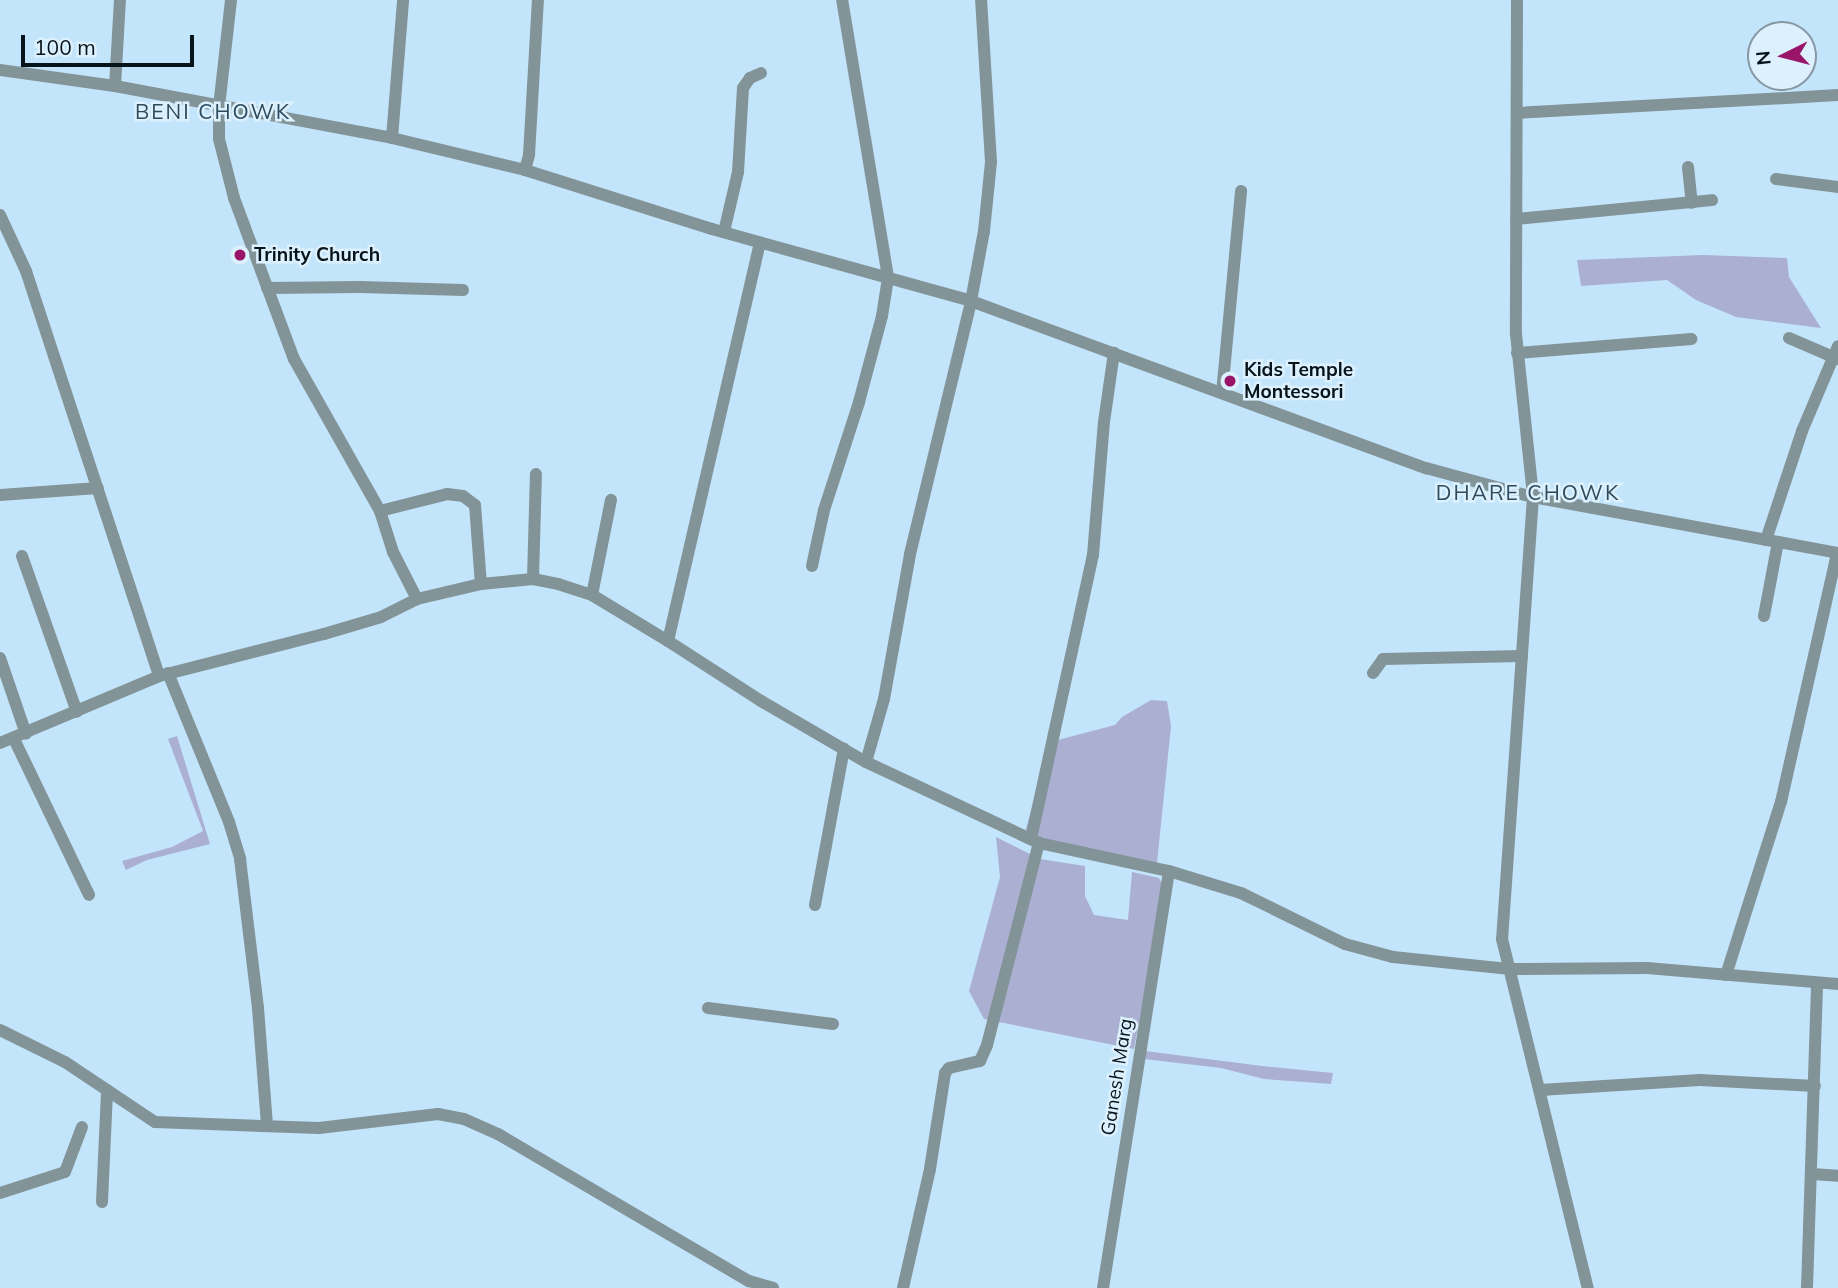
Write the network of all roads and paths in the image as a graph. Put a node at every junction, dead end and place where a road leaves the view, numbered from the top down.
1 (120, 0) edge
2 (232, 0) edge
3 (403, 0) edge
4 (538, 0) edge
5 (842, 0) edge
6 (981, 0) edge
7 (1517, 0) edge
8 (0, 70) edge
9 (761, 73) dead end
10 (115, 86) junction
11 (1838, 95) edge
12 (219, 107) junction
13 (1517, 113) junction
14 (392, 138) junction
15 (1688, 167) dead end
16 (524, 170) junction
17 (1776, 179) dead end
18 (1838, 187) edge
19 (1241, 191) dead end
20 (1712, 200) dead end
21 (1692, 203) junction
22 (0, 215) edge
23 (1516, 219) junction
24 (724, 232) junction
25 (760, 242) junction
26 (888, 277) junction
27 (267, 288) junction
28 (463, 290) dead end
29 (971, 301) junction
30 (1789, 338) dead end
31 (1691, 339) dead end
32 (1114, 353) junction
33 (1517, 353) junction
34 (1836, 354) edge
35 (1222, 393) junction
36 (536, 474) dead end
37 (99, 488) junction
38 (0, 495) edge
39 (1533, 497) junction
40 (611, 500) dead end
41 (380, 511) junction
42 (1772, 541) junction
43 (1837, 553) edge
44 (22, 556) dead end
45 (812, 566) dead end
46 (533, 579) junction
47 (481, 584) junction
48 (592, 596) junction
49 (417, 599) junction
50 (1764, 616) dead end
51 (668, 640) junction
52 (1522, 656) junction
53 (0, 658) edge
54 (1373, 673) dead end
55 (164, 675) junction
56 (77, 712) junction
57 (20, 736) junction
58 (0, 743) edge
59 (845, 749) junction
60 (866, 762) junction
61 (1035, 841) junction
62 (1169, 871) junction
63 (89, 895) dead end
64 (815, 905) dead end
65 (1510, 970) junction
66 (1726, 975) junction
67 (1817, 983) junction
68 (1838, 984) edge
69 (708, 1008) dead end
70 (833, 1024) dead end
71 (0, 1030) edge
72 (1815, 1086) junction
73 (107, 1090) junction
74 (1539, 1090) junction
75 (267, 1125) junction
76 (82, 1127) dead end
77 (1812, 1174) junction
78 (1838, 1176) edge
79 (0, 1193) edge
80 (102, 1202) dead end
81 (773, 1288) edge
82 (903, 1288) edge
83 (1104, 1288) edge
84 (1588, 1288) edge
85 (1807, 1288) edge

1 - 10 street
2 - 12 street
3 - 14 street
4 - 16 street
5 - 26 street
6 - 29 street
7 - 13 street
8 - 10 street
9 - 24 street
10 - 12 street
11 - 13 street
12 - 14 street
12 - 27 street
13 - 23 street
14 - 16 street
15 - 21 street
16 - 24 street
17 - 18 street
19 - 35 street
20 - 21 street
21 - 23 street
22 - 37 street
23 - 33 street
24 - 25 street
25 - 26 street
25 - 51 street
26 - 29 street
26 - 45 street
27 - 28 street
27 - 41 street
29 - 32 street
29 - 60 street
30 - 34 street
31 - 33 street
32 - 35 street
32 - 61 street
33 - 39 street
34 - 42 street
35 - 39 street
36 - 46 street
37 - 38 street
37 - 55 street
39 - 42 street
39 - 52 street
40 - 48 street
41 - 47 street
41 - 49 street
42 - 43 street
42 - 50 street
43 - 66 street
44 - 56 street
46 - 47 street
46 - 48 street
47 - 49 street
48 - 51 street
49 - 55 street
51 - 59 street
52 - 54 street
52 - 65 street
53 - 57 street
55 - 56 street
55 - 75 street
56 - 57 street
57 - 58 street
57 - 63 street
59 - 60 street
59 - 64 street
60 - 61 street
61 - 62 street
61 - 82 street
62 - 65 street
62 - 83 street, Ganesh Marg
65 - 66 street
65 - 74 street
66 - 67 street
67 - 68 street
67 - 72 street
69 - 70 street
71 - 73 street
72 - 74 street
72 - 77 street
73 - 75 street
73 - 80 street
74 - 84 street
75 - 81 street
76 - 79 street
77 - 78 street
77 - 85 street

